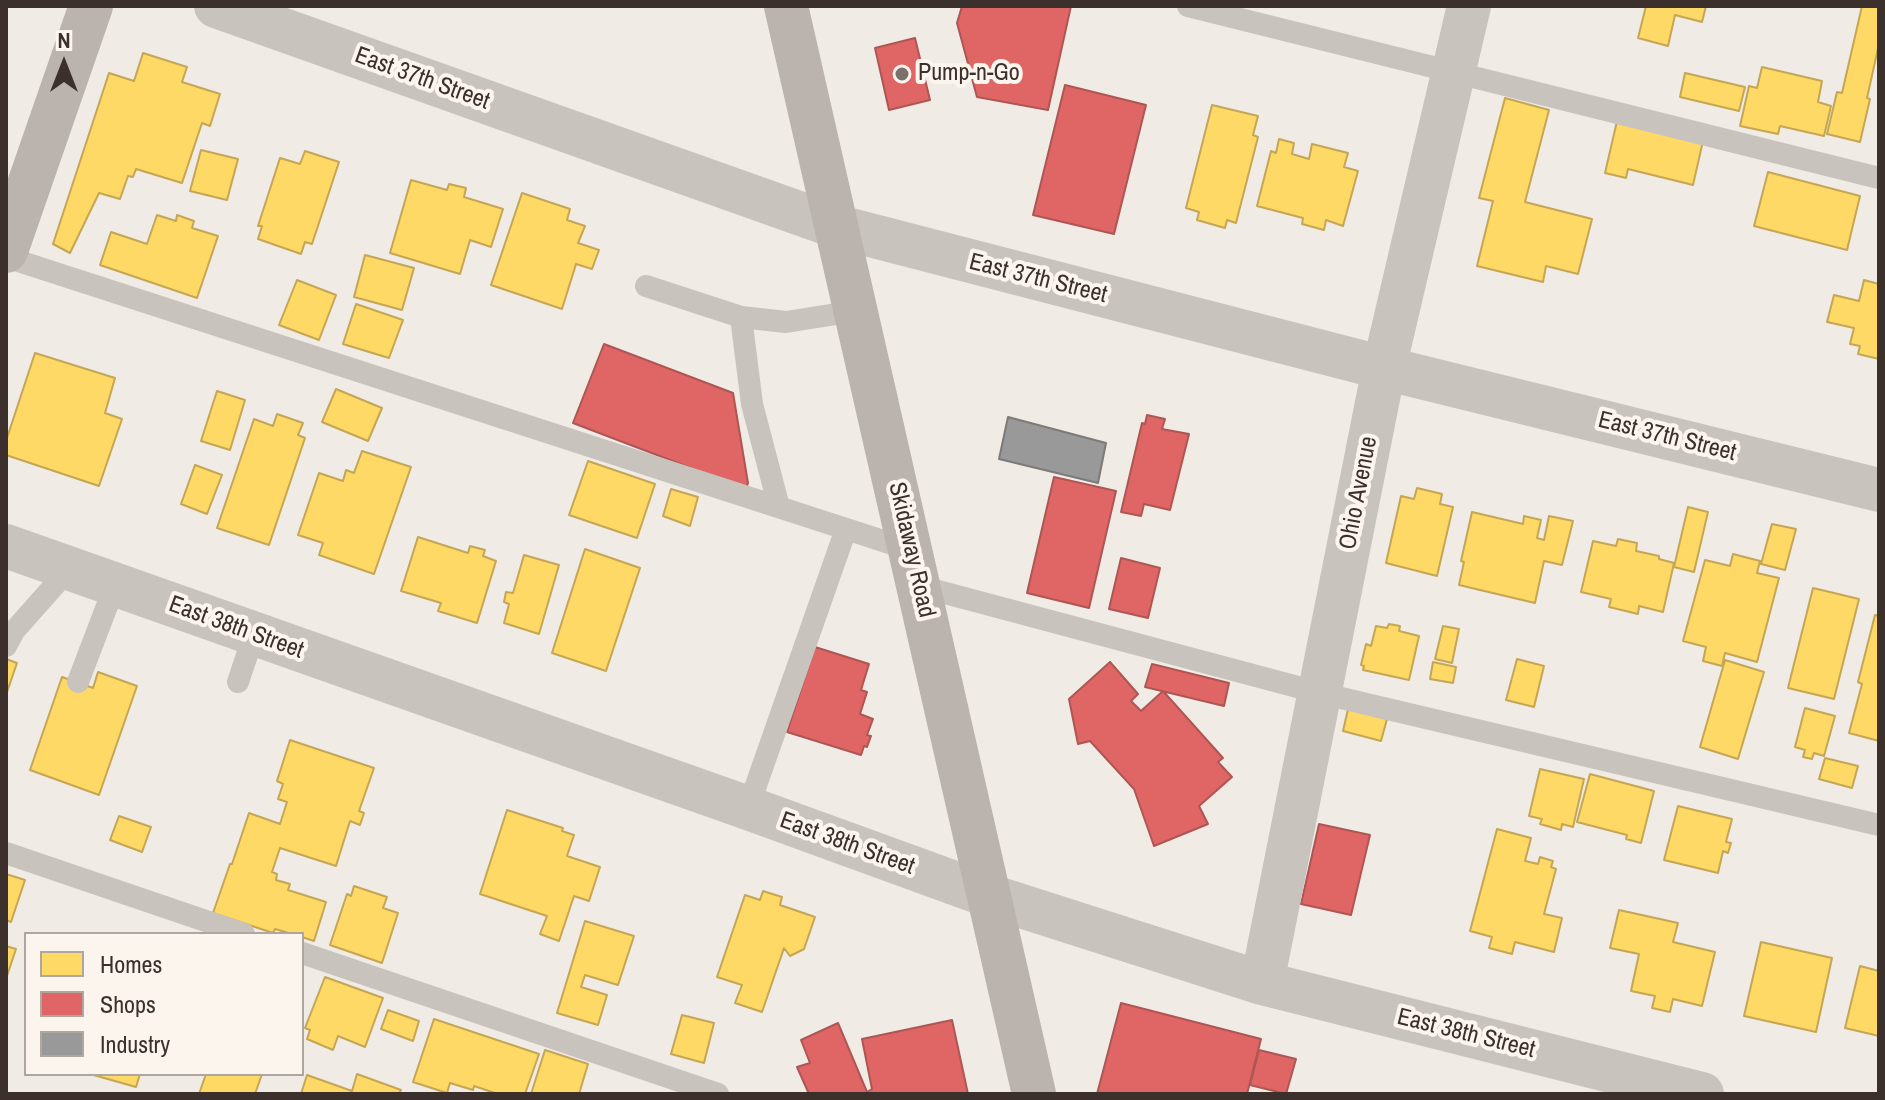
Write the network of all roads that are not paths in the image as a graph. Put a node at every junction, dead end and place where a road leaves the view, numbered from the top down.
1 (91, 6) edge
2 (216, 6) edge
3 (786, 6) edge
4 (1188, 6) edge
5 (1469, 6) edge
6 (1453, 73) junction
7 (1879, 178) edge
8 (835, 226) junction
9 (6, 254) edge
10 (646, 286) dead end
11 (855, 311) junction
12 (741, 317) junction
13 (1384, 368) junction
14 (1879, 490) edge
15 (779, 507) junction
16 (846, 529) junction
17 (6, 546) edge
18 (915, 568) junction
19 (69, 569) junction
20 (115, 585) junction
21 (254, 634) junction
22 (6, 646) edge
23 (78, 682) dead end
24 (238, 682) dead end
25 (1320, 693) junction
26 (748, 808) junction
27 (1879, 825) edge
28 (6, 853) edge
29 (990, 896) junction
30 (238, 932) edge
31 (304, 954) edge
32 (1262, 983) junction
33 (718, 1094) edge
34 (1034, 1094) edge
35 (1702, 1094) edge

1 - 9 main road
2 - 8 street, East 37th Street
3 - 8 main road, Skidaway Road
4 - 6 lane
5 - 6 street, Ohio Avenue
6 - 7 lane
6 - 13 street, Ohio Avenue
8 - 11 main road, Skidaway Road
8 - 13 street, East 37th Street
9 - 15 lane
10 - 12 lane
11 - 12 lane
11 - 18 main road, Skidaway Road
12 - 15 lane
13 - 14 street, East 37th Street
13 - 25 street, Ohio Avenue
15 - 16 lane
16 - 18 lane
16 - 26 lane
17 - 19 street, East 38th Street
18 - 25 lane
18 - 29 main road, Skidaway Road
19 - 20 street, East 38th Street
19 - 22 lane
20 - 21 street, East 38th Street
20 - 23 lane
21 - 24 lane
21 - 26 street, East 38th Street
25 - 27 lane
25 - 32 street, Ohio Avenue
26 - 29 street, East 38th Street
28 - 30 lane
29 - 32 street, East 38th Street
29 - 34 main road, Skidaway Road
31 - 33 lane
32 - 35 street, East 38th Street

